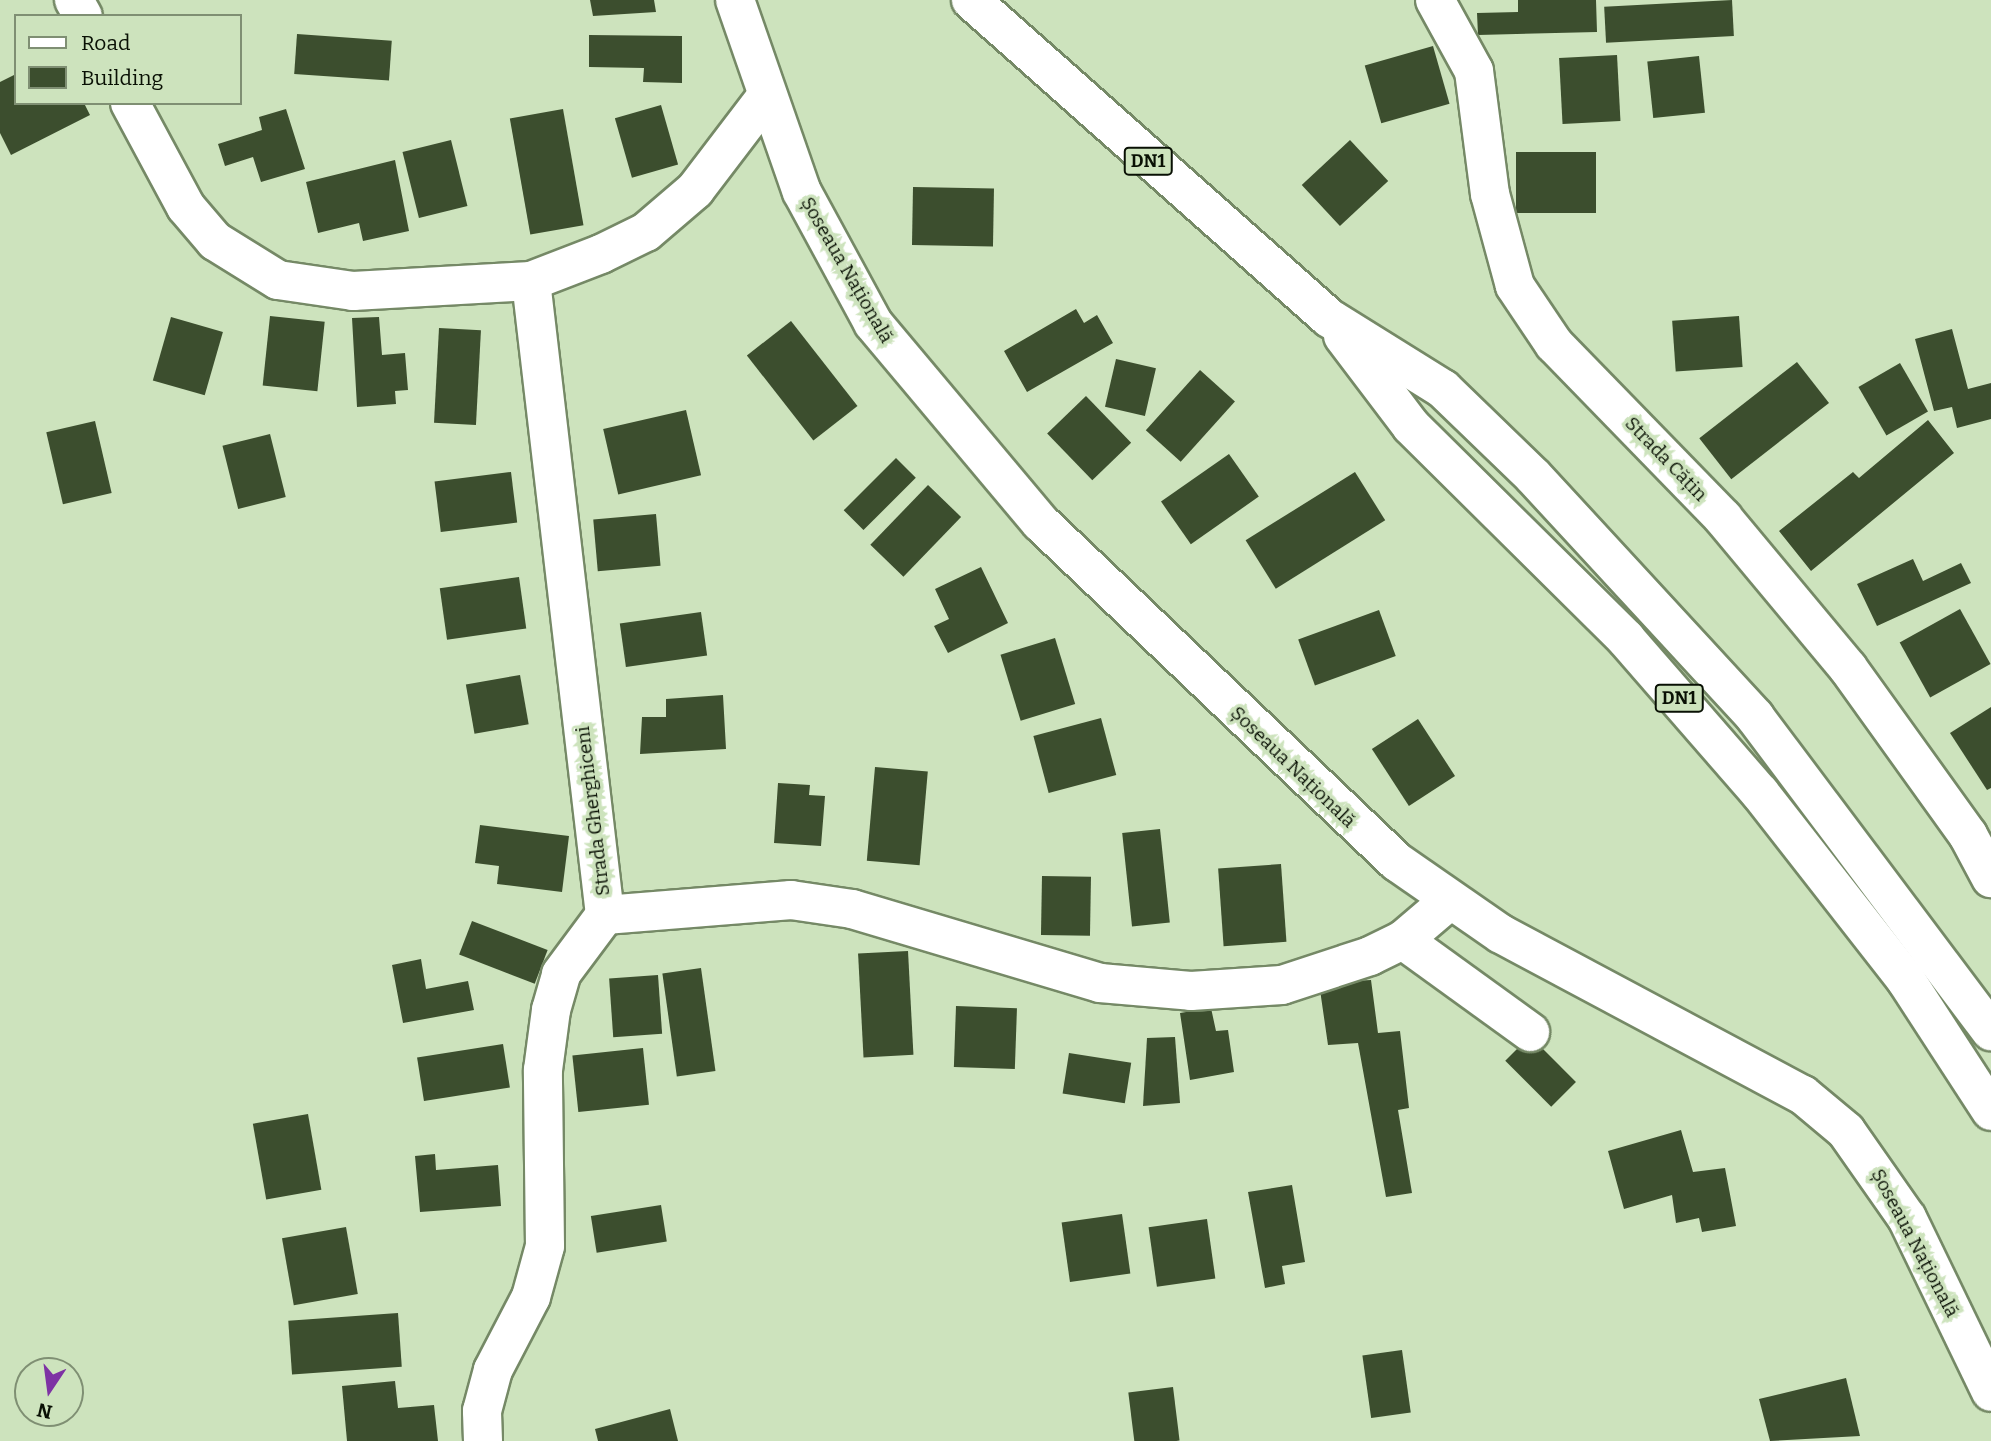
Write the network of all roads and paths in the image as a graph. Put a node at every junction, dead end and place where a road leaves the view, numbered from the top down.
1 (735, 0) edge
2 (971, 0) edge
3 (1435, 0) edge
4 (765, 98) junction
5 (131, 105) edge
6 (531, 281) junction
7 (1329, 318) junction
8 (1980, 827) edge
9 (1991, 878) edge
10 (1450, 900) junction
11 (605, 915) junction
12 (1403, 940) junction
13 (1991, 1031) edge
14 (1530, 1032) dead end
15 (1991, 1111) edge
16 (1991, 1392) edge
17 (483, 1441) edge

1 - 4 main road, Șoseaua Națională
2 - 7 main road, DN1
3 - 8 main road, Strada Cățin
4 - 6 main road
4 - 10 main road, Șoseaua Națională
5 - 6 main road
6 - 11 main road, Strada Gherghiceni
7 - 13 main road, DN1
7 - 15 main road, DN1
8 - 9 main road, Strada Cățin
10 - 12 main road
10 - 16 main road, Șoseaua Națională
11 - 12 main road
11 - 17 main road, Strada Gherghiceni
12 - 14 main road

